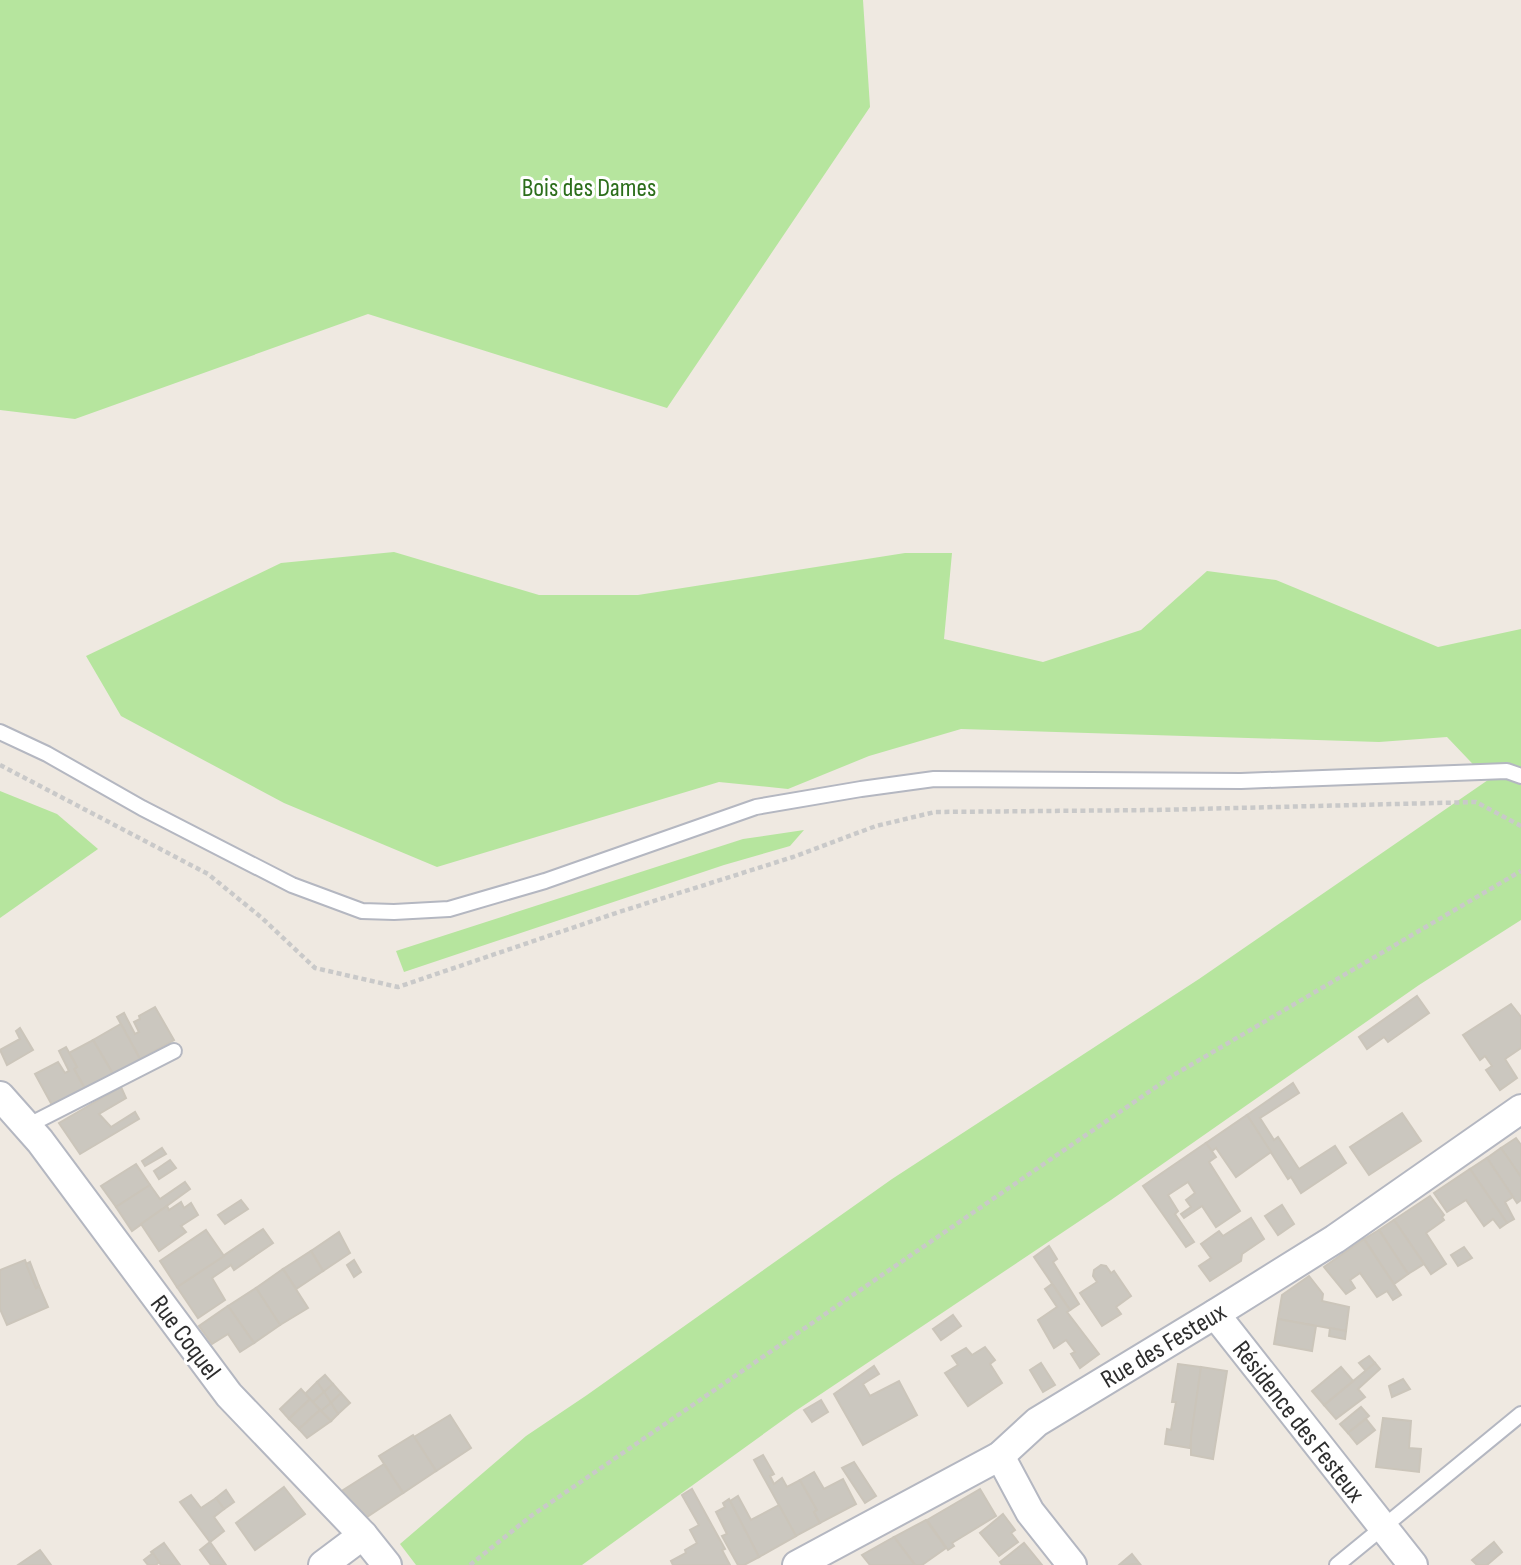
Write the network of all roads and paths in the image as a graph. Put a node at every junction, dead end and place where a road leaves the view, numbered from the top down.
1 (0, 732) edge
2 (0, 765) edge
3 (1521, 776) edge
4 (1521, 826) edge
5 (1521, 872) edge
6 (174, 1051) dead end
7 (0, 1097) edge
8 (1521, 1109) edge
9 (27, 1126) junction
10 (1215, 1314) junction
11 (1521, 1414) edge
12 (1000, 1457) junction
13 (1383, 1528) junction
14 (363, 1535) junction
15 (323, 1565) edge
16 (387, 1565) edge
17 (470, 1565) edge
18 (797, 1565) edge
19 (1072, 1565) edge
20 (1337, 1565) edge
21 (1413, 1565) edge

1 - 3 lane
2 - 4 path
5 - 17 path
6 - 9 lane
7 - 9 street, Rue Coquel
8 - 10 street, Rue des Festeux
9 - 14 street, Rue Coquel
10 - 12 street, Rue des Festeux
10 - 13 street, Résidence des Festeux
11 - 13 lane, Résidence des Festeux
12 - 18 street, Rue des Festeux
12 - 19 street
13 - 20 lane, Résidence des Festeux
13 - 21 street, Résidence des Festeux
14 - 15 street
14 - 16 street, Rue Coquel

